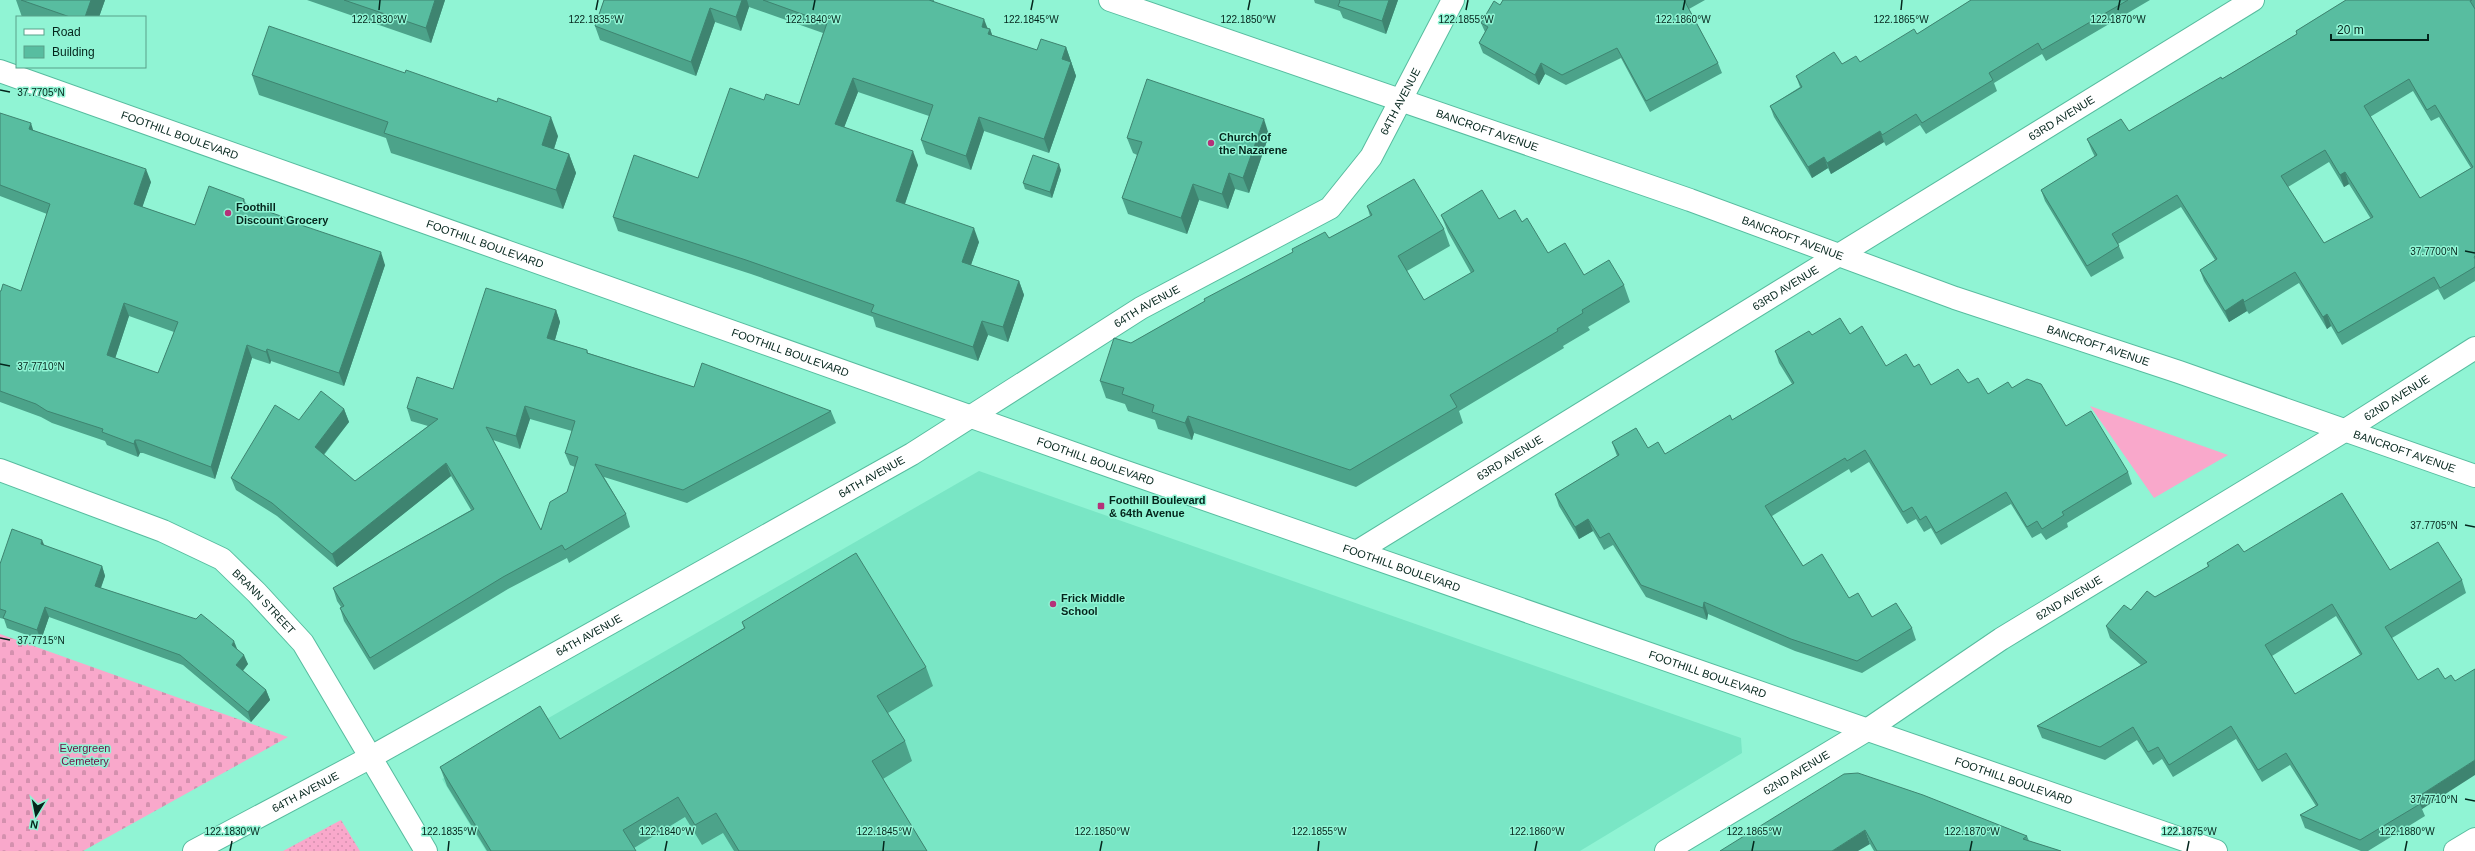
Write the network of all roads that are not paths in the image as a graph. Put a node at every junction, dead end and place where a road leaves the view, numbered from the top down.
1 (1110, 0) edge
2 (1452, 0) edge
3 (2253, 0) edge
4 (0, 71) edge
5 (1401, 100) junction
6 (1841, 256) junction
7 (2475, 348) edge
8 (972, 417) junction
9 (2344, 431) junction
10 (0, 470) edge
11 (2475, 476) edge
12 (1358, 551) junction
13 (1867, 730) junction
14 (371, 757) junction
15 (2475, 839) edge
16 (194, 851) edge
17 (426, 851) edge
18 (1666, 851) edge
19 (2216, 851) edge
20 (2455, 851) edge

1 - 5 street, BANCROFT AVENUE
2 - 5 street, 64TH AVENUE
3 - 6 street, 63RD AVENUE
4 - 8 street, FOOTHILL BOULEVARD
5 - 6 street, BANCROFT AVENUE
5 - 8 street, 64TH AVENUE
6 - 9 street, BANCROFT AVENUE
6 - 12 street, 63RD AVENUE
7 - 9 street, 62ND AVENUE
8 - 12 street, FOOTHILL BOULEVARD
8 - 14 street, 64TH AVENUE
9 - 11 street, BANCROFT AVENUE
9 - 13 street, 62ND AVENUE
10 - 14 street, BRANN STREET
12 - 13 street, FOOTHILL BOULEVARD
13 - 18 street, 62ND AVENUE
13 - 19 street, FOOTHILL BOULEVARD
14 - 16 street, 64TH AVENUE
14 - 17 street, BRANN STREET
15 - 20 street

